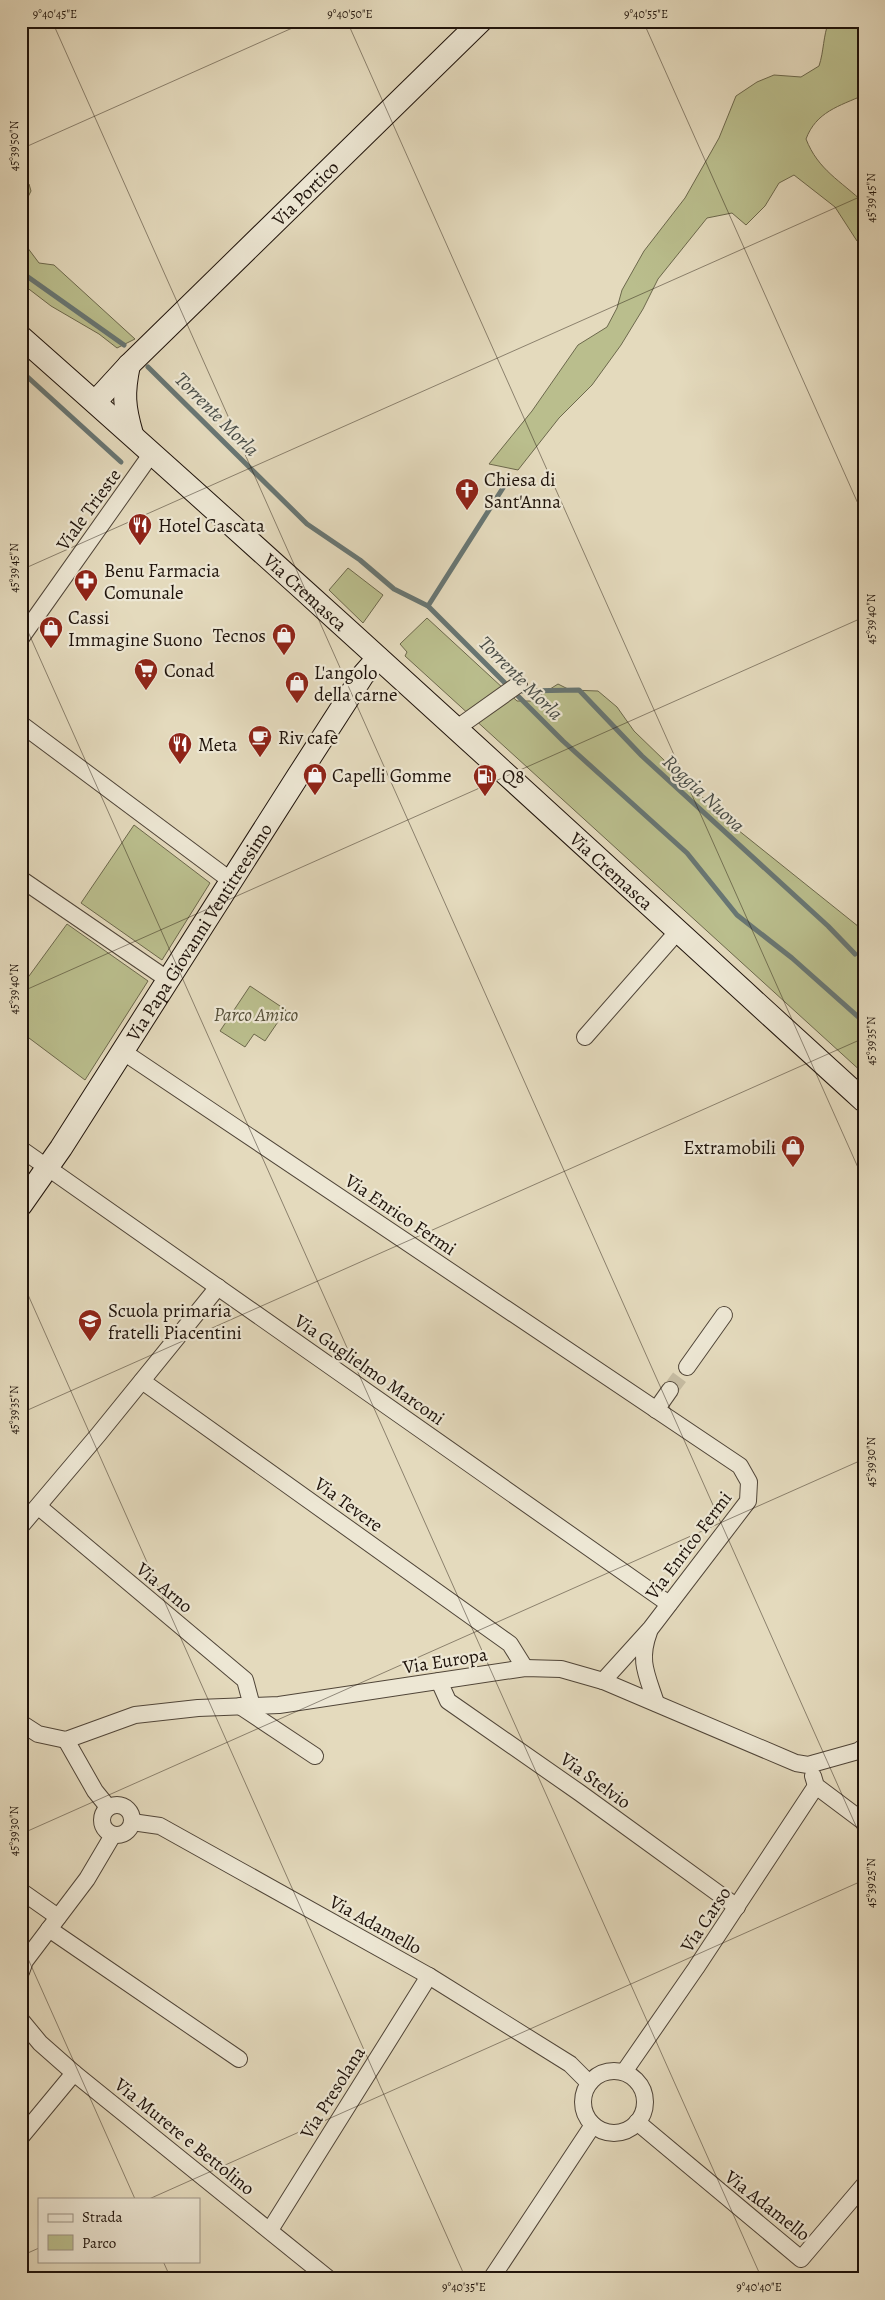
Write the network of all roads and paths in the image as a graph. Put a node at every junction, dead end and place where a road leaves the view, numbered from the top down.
1 (481, 21) edge
2 (21, 337) edge
3 (129, 365) junction
4 (96, 401) junction
5 (132, 434) junction
6 (152, 453) junction
7 (21, 638) edge
8 (378, 658) junction
9 (519, 684) dead end
10 (21, 724) edge
11 (457, 728) junction
12 (21, 879) edge
13 (230, 880) junction
14 (678, 932) junction
15 (167, 979) junction
16 (585, 1037) dead end
17 (122, 1051) junction
18 (864, 1101) edge
19 (21, 1150) edge
20 (47, 1167) junction
21 (21, 1205) edge
22 (218, 1287) junction
23 (724, 1315) dead end
24 (687, 1367) tunnel mouth
25 (142, 1381) junction
26 (670, 1390) tunnel mouth
27 (656, 1410) junction
28 (39, 1507) junction
29 (21, 1526) edge
30 (669, 1604) junction
31 (651, 1628) junction
32 (525, 1668) junction
33 (439, 1681) junction
34 (603, 1681) junction
35 (656, 1703) junction
36 (246, 1706) junction
37 (21, 1723) edge
38 (66, 1740) junction
39 (864, 1747) edge
40 (315, 1756) dead end
41 (808, 1765) junction
42 (816, 1786) junction
43 (108, 1807) junction
44 (132, 1822) junction
45 (864, 1822) edge
46 (113, 1835) junction
47 (21, 1891) edge
48 (737, 1907) junction
49 (54, 1923) junction
50 (21, 1972) edge
51 (429, 1976) junction
52 (21, 2020) edge
53 (239, 2059) dead end
54 (624, 2072) junction
55 (74, 2073) junction
56 (589, 2083) junction
57 (637, 2122) junction
58 (593, 2125) junction
59 (21, 2137) edge
60 (864, 2185) edge
61 (270, 2230) junction
62 (329, 2279) edge
63 (491, 2279) edge

1 - 3 main road, Via Portico
2 - 4 main road, Via Cremasca
3 - 4 main road, Via Portico
3 - 5 main road
4 - 5 main road, Via Cremasca
5 - 6 main road, Via Cremasca
6 - 7 street, Viale Trieste
6 - 8 main road, Via Cremasca
8 - 11 main road, Via Cremasca
8 - 13 main road, Via Papa Giovanni Ventitreesimo
9 - 11 street
10 - 13 street
11 - 14 main road, Via Cremasca
12 - 15 street
13 - 15 main road, Via Papa Giovanni Ventitreesimo
14 - 16 street
14 - 18 main road, Via Cremasca
15 - 17 main road, Via Papa Giovanni Ventitreesimo
17 - 20 main road, Via Papa Giovanni Ventitreesimo
17 - 27 street, Via Enrico Fermi
19 - 20 street, Via Guglielmo Marconi
20 - 21 main road, Via Papa Giovanni Ventitreesimo
20 - 22 street, Via Guglielmo Marconi
22 - 25 street
22 - 30 street, Via Guglielmo Marconi
23 - 24 street
25 - 28 street
25 - 32 street, Via Tevere
26 - 27 street
27 - 30 street, Via Enrico Fermi
28 - 29 street
28 - 36 street, Via Arno
30 - 31 street, Via Enrico Fermi
31 - 34 street, Via Enrico Fermi
31 - 35 street, Via Enrico Fermi
32 - 33 street, Via Europa
32 - 34 street, Via Europa
33 - 36 street, Via Europa
33 - 48 street, Via Stelvio
34 - 35 street, Via Europa
35 - 41 street, Via Europa
36 - 38 street, Via Europa
36 - 40 street
37 - 38 street
38 - 43 street
39 - 41 street
41 - 42 street
42 - 45 street
42 - 48 street, Via Carso
43 - 44 street
43 - 46 street
44 - 46 street
44 - 51 street, Via Adamello
46 - 49 street
47 - 49 street
48 - 54 street, Via Carso
49 - 50 street
49 - 53 street
51 - 56 street, Via Adamello
51 - 61 street, Via Presolana
52 - 55 street, Via Murere e Bettolino
54 - 56 street
54 - 57 street
55 - 59 street
55 - 61 street, Via Murere e Bettolino
56 - 58 street
57 - 58 street
57 - 60 street, Via Adamello
58 - 63 street
61 - 62 street, Via Murere e Bettolino

